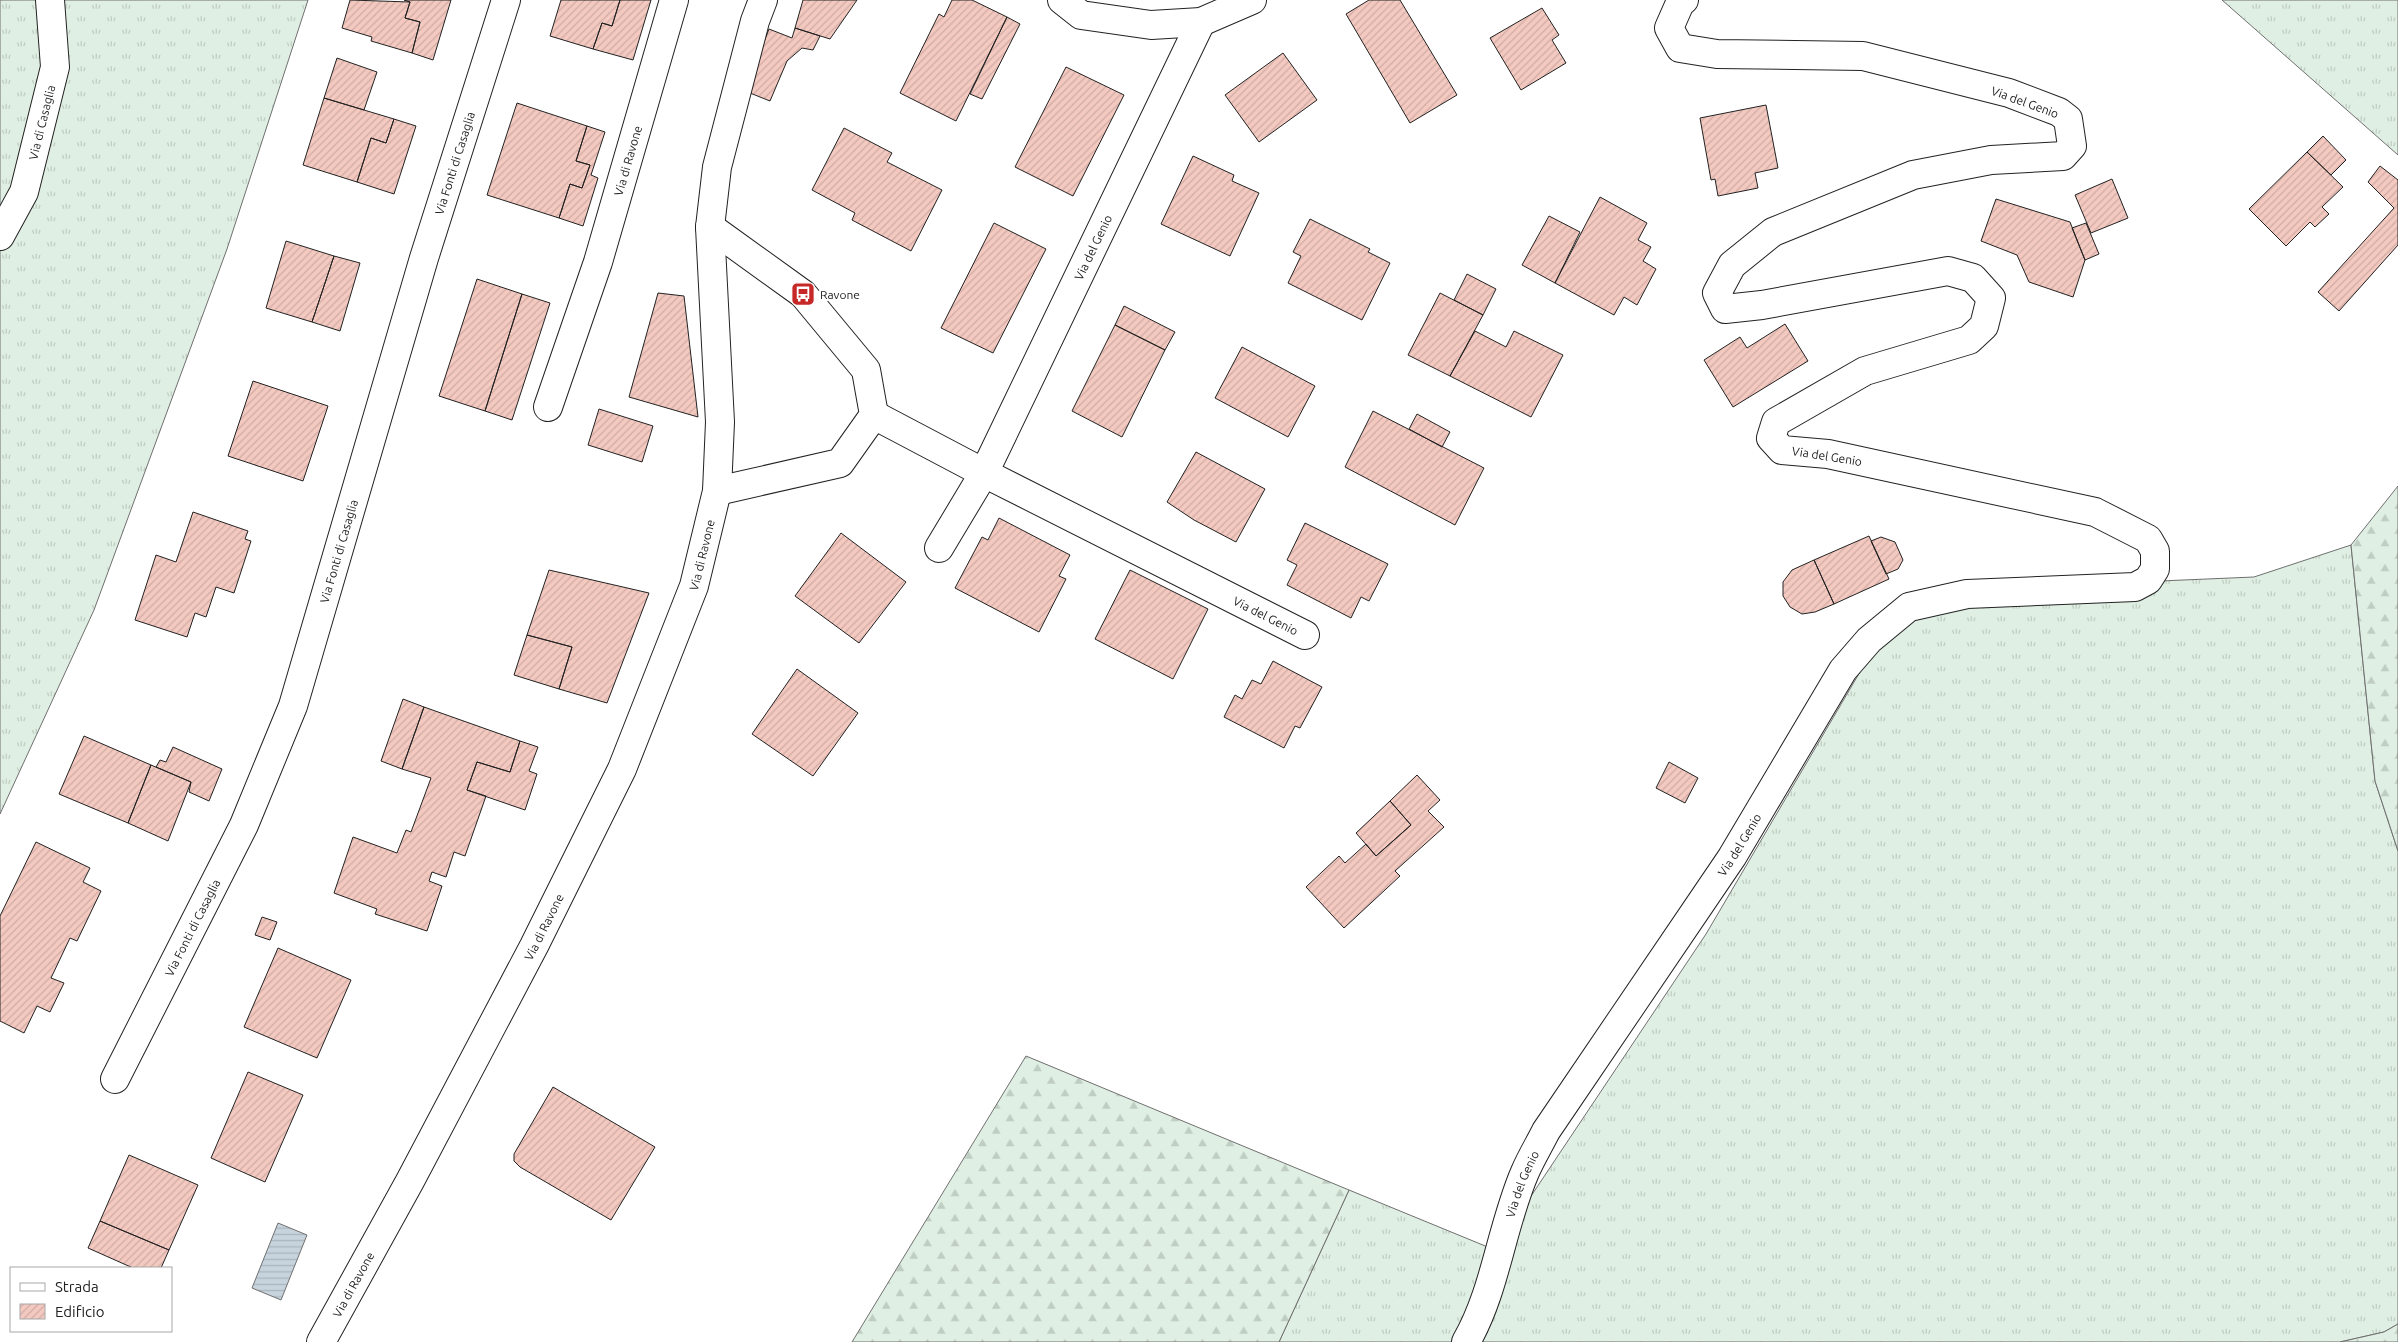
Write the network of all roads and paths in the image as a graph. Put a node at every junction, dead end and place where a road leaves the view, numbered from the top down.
1 (50, 0) edge
2 (506, 0) edge
3 (674, 0) edge
4 (763, 0) edge
5 (1062, 0) edge
6 (1252, 0) edge
7 (1684, 0) edge
8 (1202, 22) junction
9 (710, 227) junction
10 (0, 236) edge
11 (548, 407) dead end
12 (874, 415) junction
13 (984, 473) junction
14 (717, 491) junction
15 (938, 548) dead end
16 (1305, 635) dead end
17 (115, 1079) dead end
18 (321, 1342) edge
19 (1466, 1342) edge

1 - 10 street, Via di Casaglia
2 - 17 street, Via Fonti di Casaglia
3 - 11 street, Via di Ravone
4 - 9 street, Via di Ravone
5 - 8 street
6 - 8 street
7 - 19 street, Via del Genio
8 - 13 street, Via del Genio
9 - 12 street
9 - 14 street, Via di Ravone
12 - 13 street, Via del Genio
12 - 14 street
13 - 15 street, Via del Genio
13 - 16 street, Via del Genio
14 - 18 street, Via di Ravone

